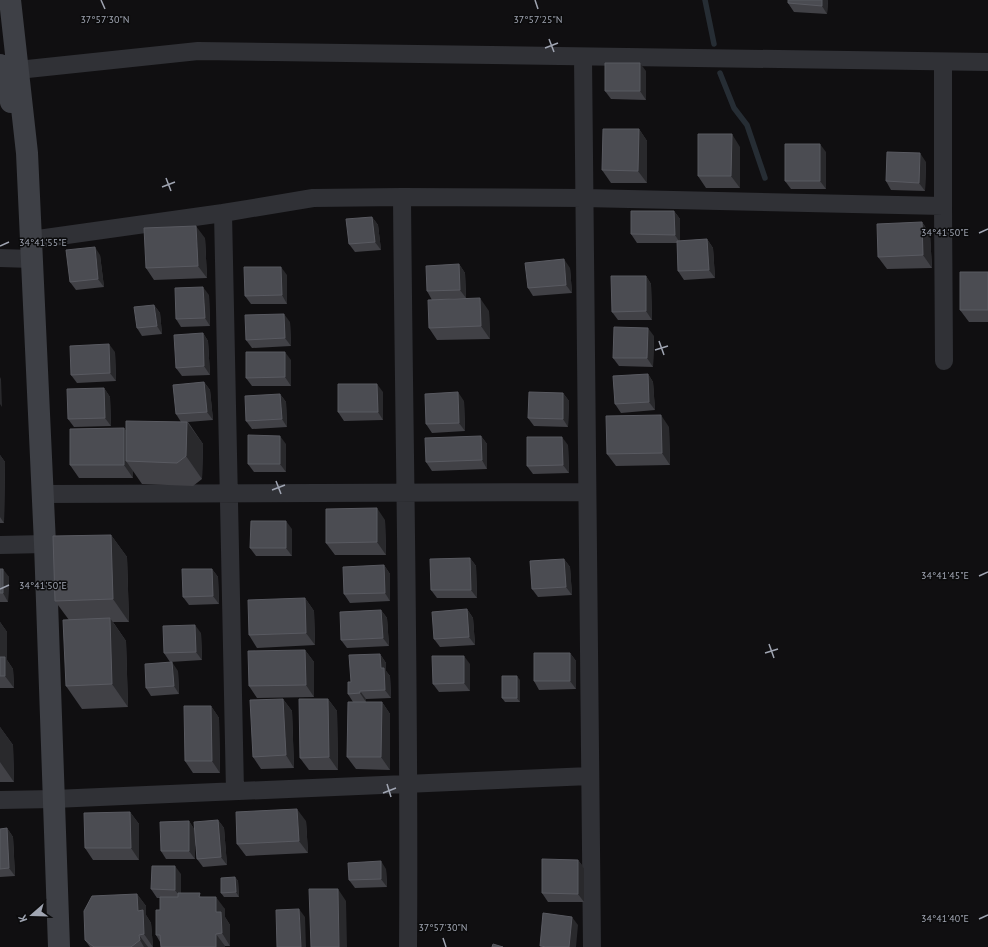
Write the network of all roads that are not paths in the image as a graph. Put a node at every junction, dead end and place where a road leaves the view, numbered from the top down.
1 (10, 0) edge
2 (583, 57) junction
3 (942, 62) junction
4 (988, 62) edge
5 (9, 68) edge
6 (402, 198) junction
7 (584, 198) junction
8 (943, 206) junction
9 (223, 213) junction
10 (32, 249) junction
11 (0, 258) edge
12 (944, 361) dead end
13 (587, 492) junction
14 (404, 493) junction
15 (43, 494) junction
16 (228, 494) junction
17 (45, 544) junction
18 (0, 545) edge
19 (590, 776) junction
20 (410, 784) junction
21 (235, 791) junction
22 (0, 800) edge
23 (54, 800) junction
24 (59, 947) edge
25 (408, 947) edge
26 (592, 947) edge

1 - 5 street
2 - 3 street
2 - 5 street
2 - 7 street
3 - 4 street
3 - 8 street
5 - 10 street
6 - 7 street
6 - 9 street
6 - 14 street
7 - 8 street
7 - 13 street
8 - 12 street
9 - 10 street
9 - 16 street
10 - 11 street
10 - 15 street
13 - 14 street
13 - 19 street
14 - 16 street
14 - 20 street
15 - 16 street
15 - 17 street
16 - 21 street
17 - 18 street
17 - 23 street
19 - 20 street
19 - 26 street
20 - 21 street
20 - 25 street
21 - 23 street
22 - 23 street
23 - 24 street

